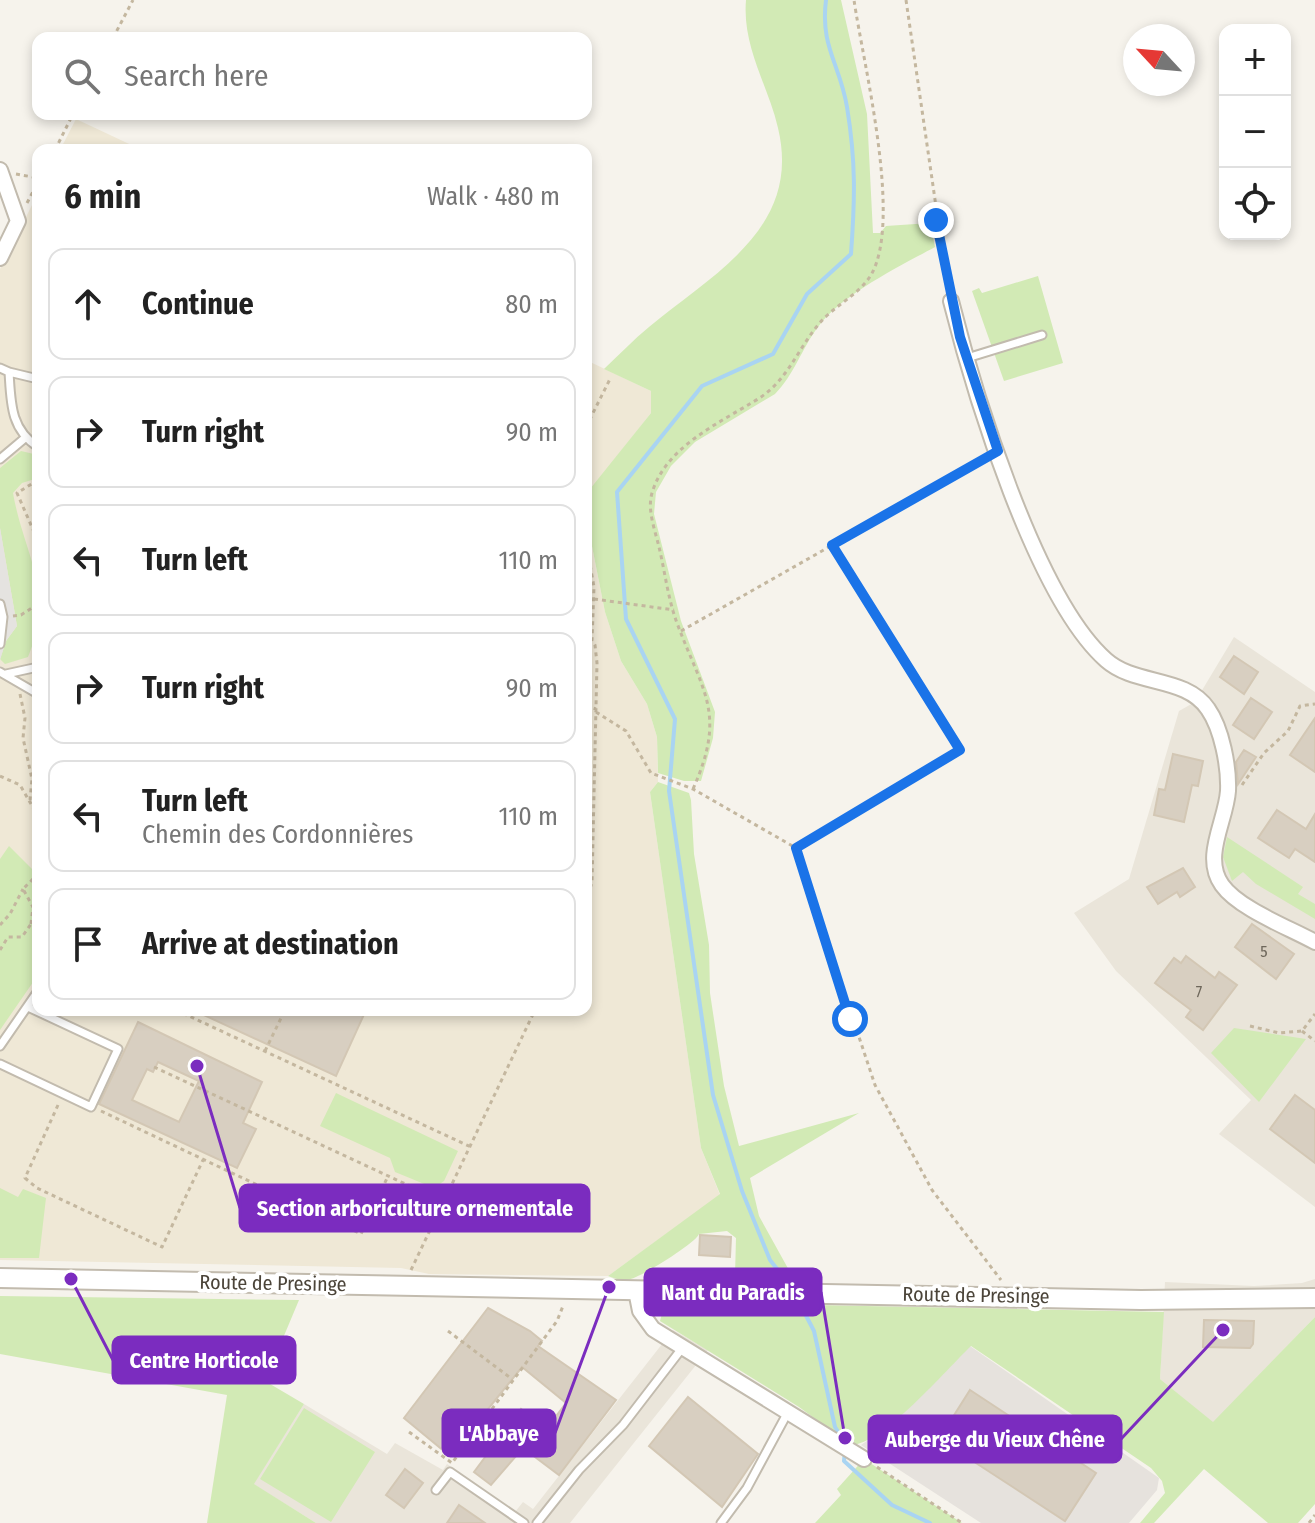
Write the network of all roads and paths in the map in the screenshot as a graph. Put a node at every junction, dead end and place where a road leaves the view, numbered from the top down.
1 (133, 0) edge
2 (854, 0) edge
3 (906, 0) edge
4 (116, 32) edge
5 (70, 120) edge
6 (58, 144) edge
7 (0, 170) edge
8 (32, 177) edge
9 (0, 258) edge
10 (951, 301) joint
11 (1042, 335) dead end
12 (967, 358) junction
13 (0, 368) edge
14 (9, 372) junction
15 (611, 377) dead end
16 (32, 378) edge
17 (592, 415) edge
18 (25, 438) junction
19 (32, 443) edge
20 (998, 451) junction
21 (0, 459) edge
22 (32, 484) edge
23 (32, 527) edge
24 (832, 545) junction
25 (592, 585) edge
26 (594, 599) junction
27 (0, 604) edge
28 (32, 607) edge
29 (674, 610) junction
30 (24, 613) dead end
31 (1, 616) edge
32 (681, 631) junction
33 (592, 640) joint
34 (0, 644) edge
35 (32, 668) edge
36 (3, 673) edge
37 (23, 685) junction
38 (32, 690) edge
39 (1315, 704) edge
40 (592, 708) edge
41 (596, 710) junction
42 (0, 776) edge
43 (693, 789) junction
44 (1228, 791) junction
45 (30, 800) junction
46 (32, 804) edge
47 (594, 812) joint
48 (796, 848) junction
49 (32, 880) edge
50 (592, 882) edge
51 (23, 889) junction
52 (32, 905) edge
53 (32, 916) edge
54 (31, 924) joint
55 (0, 925) edge
56 (1315, 942) edge
57 (0, 950) edge
58 (32, 1001) edge
59 (28, 1007) junction
60 (32, 1009) edge
61 (1315, 1014) edge
62 (47, 1016) edge
63 (189, 1016) edge
64 (282, 1016) edge
65 (532, 1016) edge
66 (1250, 1026) dead end
67 (1302, 1031) junction
68 (1315, 1041) edge
69 (0, 1046) edge
70 (265, 1051) junction
71 (0, 1064) edge
72 (154, 1067) dead end
73 (63, 1094) junction
74 (91, 1107) junction
75 (471, 1147) junction
76 (203, 1160) junction
77 (388, 1176) junction
78 (442, 1201) junction
79 (0, 1278) edge
80 (404, 1286) junction
81 (636, 1291) junction
82 (1005, 1296) junction
83 (1315, 1298) edge
84 (560, 1314) dead end
85 (448, 1331) dead end
86 (683, 1347) junction
87 (514, 1380) junction
88 (788, 1411) junction
89 (409, 1432) dead end
90 (864, 1459) joint
91 (436, 1490) dead end
92 (1315, 1515) edge
93 (524, 1523) edge
94 (537, 1523) edge
95 (721, 1523) edge
96 (962, 1523) edge
97 (1309, 1523) edge

1 - 4 path
2 - 29 path
3 - 10 path
5 - 6 path
7 - 8 path
7 - 9 street
10 - 12 street
11 - 12 lane
12 - 20 street
13 - 14 lane
14 - 16 lane
14 - 18 lane
15 - 17 path
18 - 19 lane
18 - 21 lane
20 - 24 path
20 - 44 street
22 - 23 path
24 - 32 path
24 - 48 path
25 - 26 path
26 - 29 path
26 - 33 path
27 - 31 lane
28 - 30 path
29 - 32 path
31 - 34 lane
32 - 43 path
33 - 41 path
35 - 36 lane
36 - 37 lane
37 - 38 lane
37 - 45 path
39 - 44 path
40 - 41 path
41 - 43 path
41 - 47 path
42 - 45 path
43 - 48 path
44 - 56 street
45 - 46 path
47 - 50 path
48 - 82 path
49 - 51 path
51 - 52 path
51 - 55 path
53 - 54 path
54 - 57 path
58 - 59 lane
59 - 60 lane
59 - 69 lane
61 - 67 path
62 - 74 lane
63 - 70 path
64 - 70 path
65 - 75 path
66 - 67 path
67 - 68 path
70 - 75 path
71 - 73 lane
72 - 77 path
73 - 74 lane
73 - 76 path
74 - 76 path
75 - 78 path
76 - 77 path
77 - 78 path
78 - 80 path
79 - 80 street, Route de Presinge
80 - 81 street, Route de Presinge
81 - 82 street, Route de Presinge
81 - 86 street
82 - 83 street, Route de Presinge
84 - 87 path
85 - 87 path
86 - 88 street
86 - 94 lane
87 - 89 path
88 - 90 street
88 - 95 lane
90 - 96 path
91 - 93 lane
92 - 97 path

